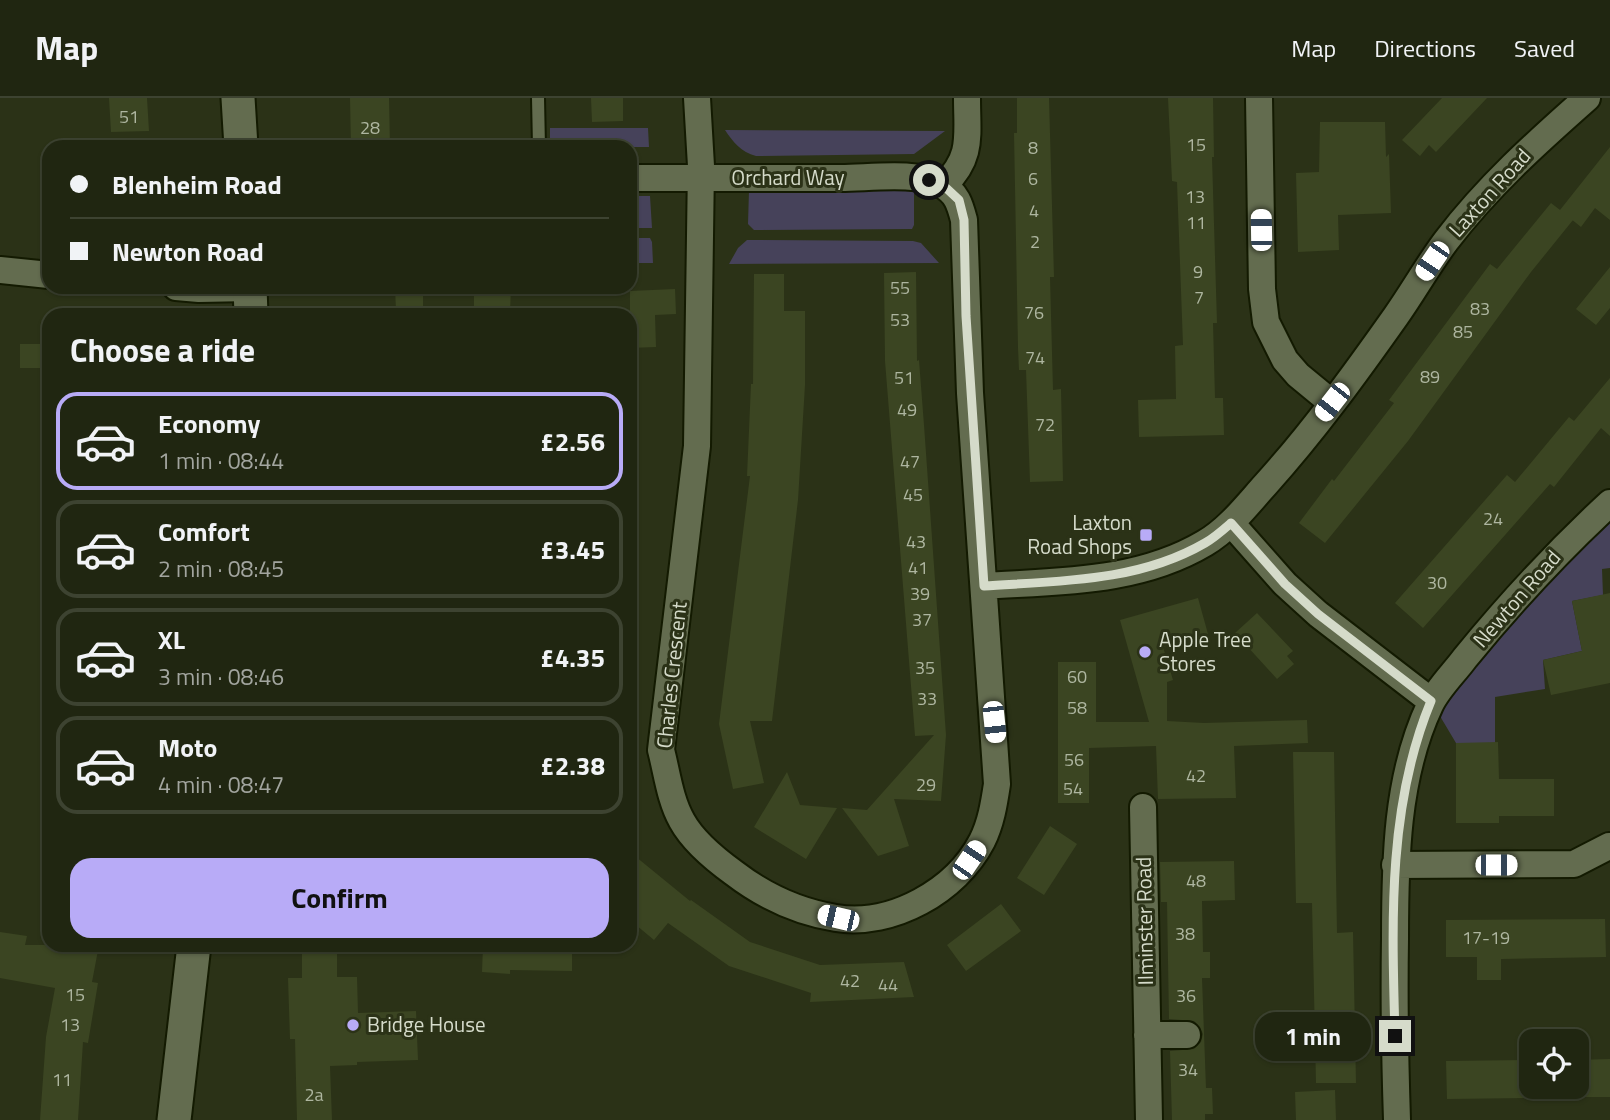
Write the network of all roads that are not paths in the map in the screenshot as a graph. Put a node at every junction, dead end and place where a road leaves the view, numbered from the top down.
1 (238, 98) edge
2 (538, 98) edge
3 (697, 98) edge
4 (967, 98) edge
5 (1259, 98) edge
6 (1587, 98) edge
7 (241, 140) edge
8 (539, 140) edge
9 (637, 178) edge
10 (701, 178) junction
11 (944, 186) junction
12 (0, 270) edge
13 (42, 274) edge
14 (1332, 402) junction
15 (1610, 503) edge
16 (1231, 523) junction
17 (984, 586) junction
18 (1431, 701) junction
19 (1143, 807) dead end
20 (1609, 846) edge
21 (1395, 864) junction
22 (193, 952) edge
23 (1147, 1035) junction
24 (1187, 1035) dead end
25 (174, 1120) edge
26 (1149, 1120) edge
27 (1397, 1120) edge

1 - 7 street
2 - 8 lane
3 - 10 street, Charles Crescent
4 - 11 street
5 - 14 street
6 - 14 street, Laxton Road
9 - 10 street, Orchard Way
10 - 11 street, Orchard Way
10 - 17 street, Charles Crescent
11 - 17 street, Charles Crescent
12 - 13 street
14 - 16 street, Laxton Road
15 - 18 street, Newton Road
16 - 17 street, Laxton Road
16 - 18 street
18 - 21 street, Newton Road
19 - 23 street, Ilminster Road
20 - 21 street
21 - 27 street, Newton Road
22 - 25 street
23 - 24 street
23 - 26 street, Ilminster Road

